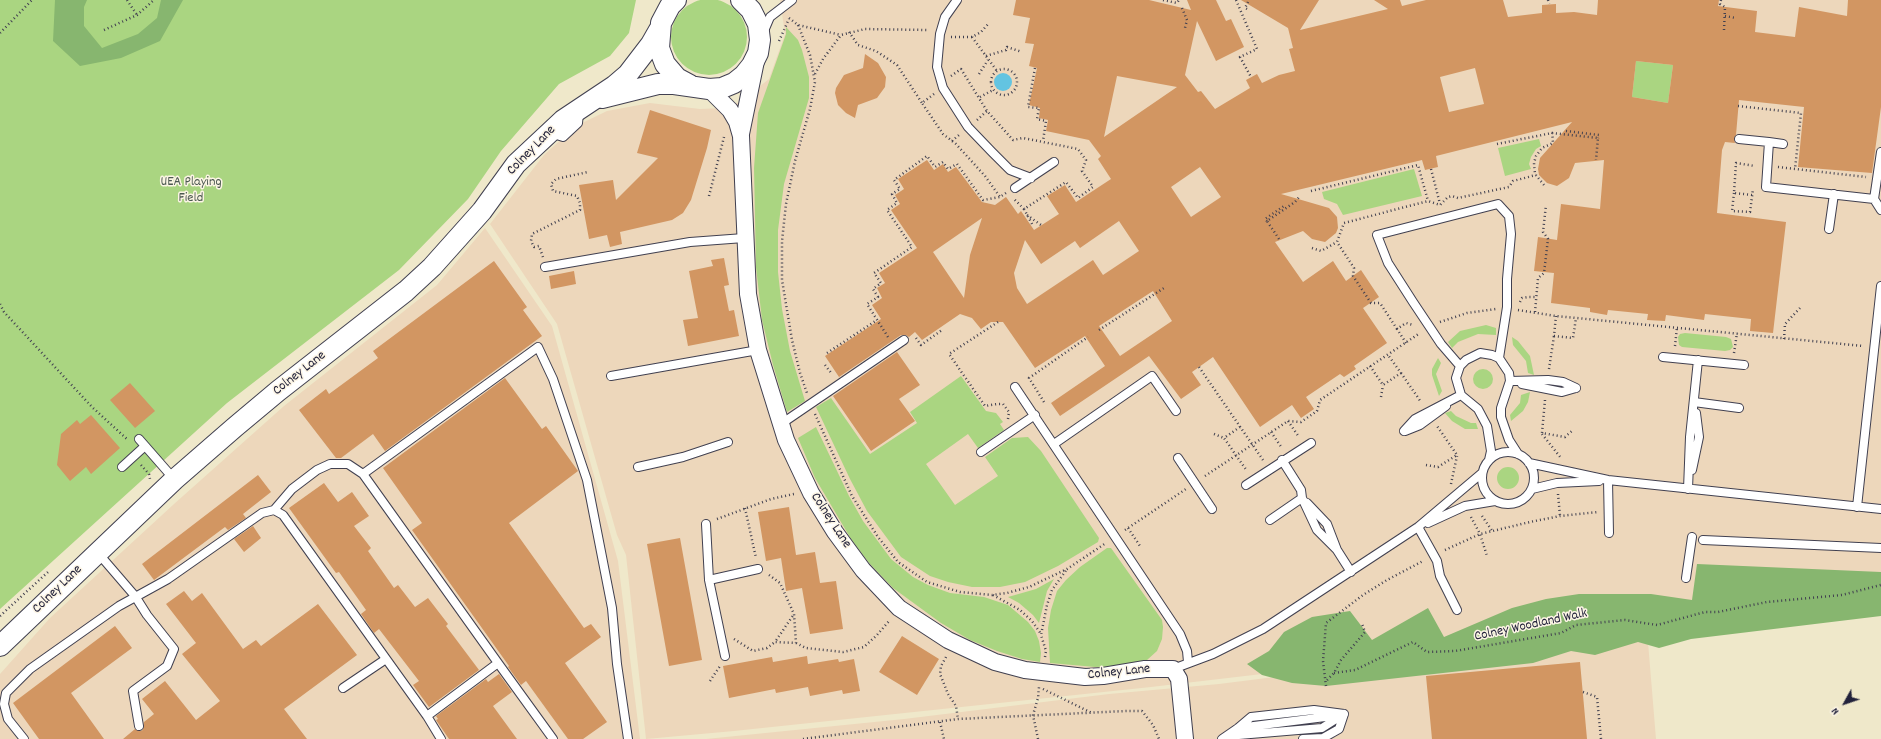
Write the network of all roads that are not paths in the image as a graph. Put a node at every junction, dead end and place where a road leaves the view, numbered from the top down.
1 (676, 0) edge
2 (742, 0) edge
3 (792, 0) edge
4 (957, 0) edge
5 (662, 16) edge
6 (759, 46) junction
7 (701, 88) junction
8 (587, 105) junction
9 (741, 136) junction
10 (1739, 139) dead end
11 (1769, 142) junction
12 (1783, 144) dead end
13 (1881, 152) edge
14 (1054, 162) dead end
15 (1031, 178) junction
16 (1015, 188) dead end
17 (1834, 194) junction
18 (1874, 199) junction
19 (1881, 210) edge
20 (1829, 229) dead end
21 (744, 238) junction
22 (545, 267) road end
23 (1881, 286) edge
24 (904, 340) road end
25 (758, 350) junction
26 (1663, 357) dead end
27 (1499, 358) junction
28 (1698, 360) junction
29 (1744, 365) dead end
30 (1460, 366) junction
31 (611, 376) dead end
32 (1510, 381) junction
33 (1015, 387) dead end
34 (1576, 388) dead end
35 (1460, 395) junction
36 (1694, 402) junction
37 (1739, 408) dead end
38 (1176, 411) dead end
39 (1035, 415) junction
40 (781, 424) junction
41 (1404, 431) dead end
42 (139, 439) dead end
43 (728, 442) dead end
44 (1311, 443) dead end
45 (1054, 444) junction
46 (145, 446) junction
47 (981, 452) dead end
48 (1518, 454) junction
49 (1178, 458) dead end
50 (1282, 460) junction
51 (1489, 460) junction
52 (1529, 463) junction
53 (122, 467) dead end
54 (638, 467) dead end
55 (1482, 473) junction
56 (363, 474) junction
57 (174, 480) junction
58 (1608, 480) junction
59 (1246, 485) dead end
60 (1532, 489) junction
61 (1688, 489) junction
62 (1302, 498) junction
63 (1496, 502) junction
64 (1857, 507) junction
65 (1212, 509) dead end
66 (1881, 509) edge
67 (274, 510) junction
68 (1270, 520) dead end
69 (706, 524) road end
70 (1418, 527) junction
71 (1609, 533) dead end
72 (1692, 537) dead end
73 (1703, 540) dead end
74 (1881, 548) edge
75 (98, 552) junction
76 (758, 569) dead end
77 (1351, 572) junction
78 (1686, 578) dead end
79 (709, 580) junction
80 (135, 596) junction
81 (1457, 610) dead end
82 (0, 646) edge
83 (724, 656) dead end
84 (386, 658) junction
85 (1188, 662) junction
86 (498, 663) junction
87 (1173, 669) junction
88 (343, 688) dead end
89 (1344, 714) junction
90 (427, 716) junction
91 (140, 726) dead end
92 (1224, 738) edge
93 (24, 739) edge
94 (441, 739) edge
95 (553, 739) edge
96 (628, 739) edge
97 (1185, 739) edge
98 (1303, 739) edge

1 - 5 street, Colney Lane
2 - 6 street, Colney Lane
3 - 6 lane
4 - 15 lane
5 - 7 street, Colney Lane
5 - 8 street, Colney Lane
6 - 7 street, Colney Lane
6 - 9 street, Colney Lane
7 - 8 street, Colney Lane
7 - 9 street, Colney Lane
8 - 57 street, Colney Lane
9 - 21 street, Colney Lane
10 - 11 lane
11 - 12 lane
11 - 17 lane
13 - 18 lane
14 - 15 lane
15 - 16 lane
17 - 18 lane
17 - 20 lane
18 - 19 lane
21 - 22 lane
21 - 25 street, Colney Lane
23 - 64 lane
24 - 40 lane
25 - 31 lane
25 - 40 street, Colney Lane
26 - 28 lane
27 - 30 lane
27 - 30 lane
27 - 32 lane
28 - 29 lane
28 - 36 lane
30 - 35 lane
32 - 34 lane
32 - 48 lane
33 - 39 lane
35 - 41 lane
35 - 51 lane
36 - 37 lane
36 - 61 lane
38 - 45 lane
39 - 45 lane
39 - 47 lane
40 - 87 street, Colney Lane
42 - 46 lane
43 - 54 lane
44 - 50 lane
45 - 85 lane
46 - 53 lane
46 - 57 lane
48 - 51 lane
48 - 52 lane
49 - 65 lane
50 - 59 lane
50 - 62 lane
51 - 55 lane
52 - 58 lane
52 - 60 lane
55 - 63 lane
55 - 70 lane
56 - 67 lane
56 - 86 lane
56 - 96 lane
57 - 75 street, Colney Lane
58 - 60 lane
58 - 61 lane
58 - 71 lane
60 - 63 lane
61 - 64 lane
62 - 68 lane
62 - 77 lane
63 - 70 lane
64 - 66 lane
67 - 80 lane
67 - 84 lane
69 - 79 lane
70 - 77 lane
70 - 81 lane
72 - 78 lane
73 - 74 lane
75 - 80 lane
75 - 82 street, Colney Lane
76 - 79 lane
77 - 85 lane
79 - 83 lane
80 - 91 lane
80 - 93 lane
84 - 88 lane
84 - 90 lane
85 - 87 lane
86 - 90 lane
86 - 95 lane
87 - 97 street
89 - 92 lane
89 - 92 lane
89 - 98 lane
90 - 94 lane

